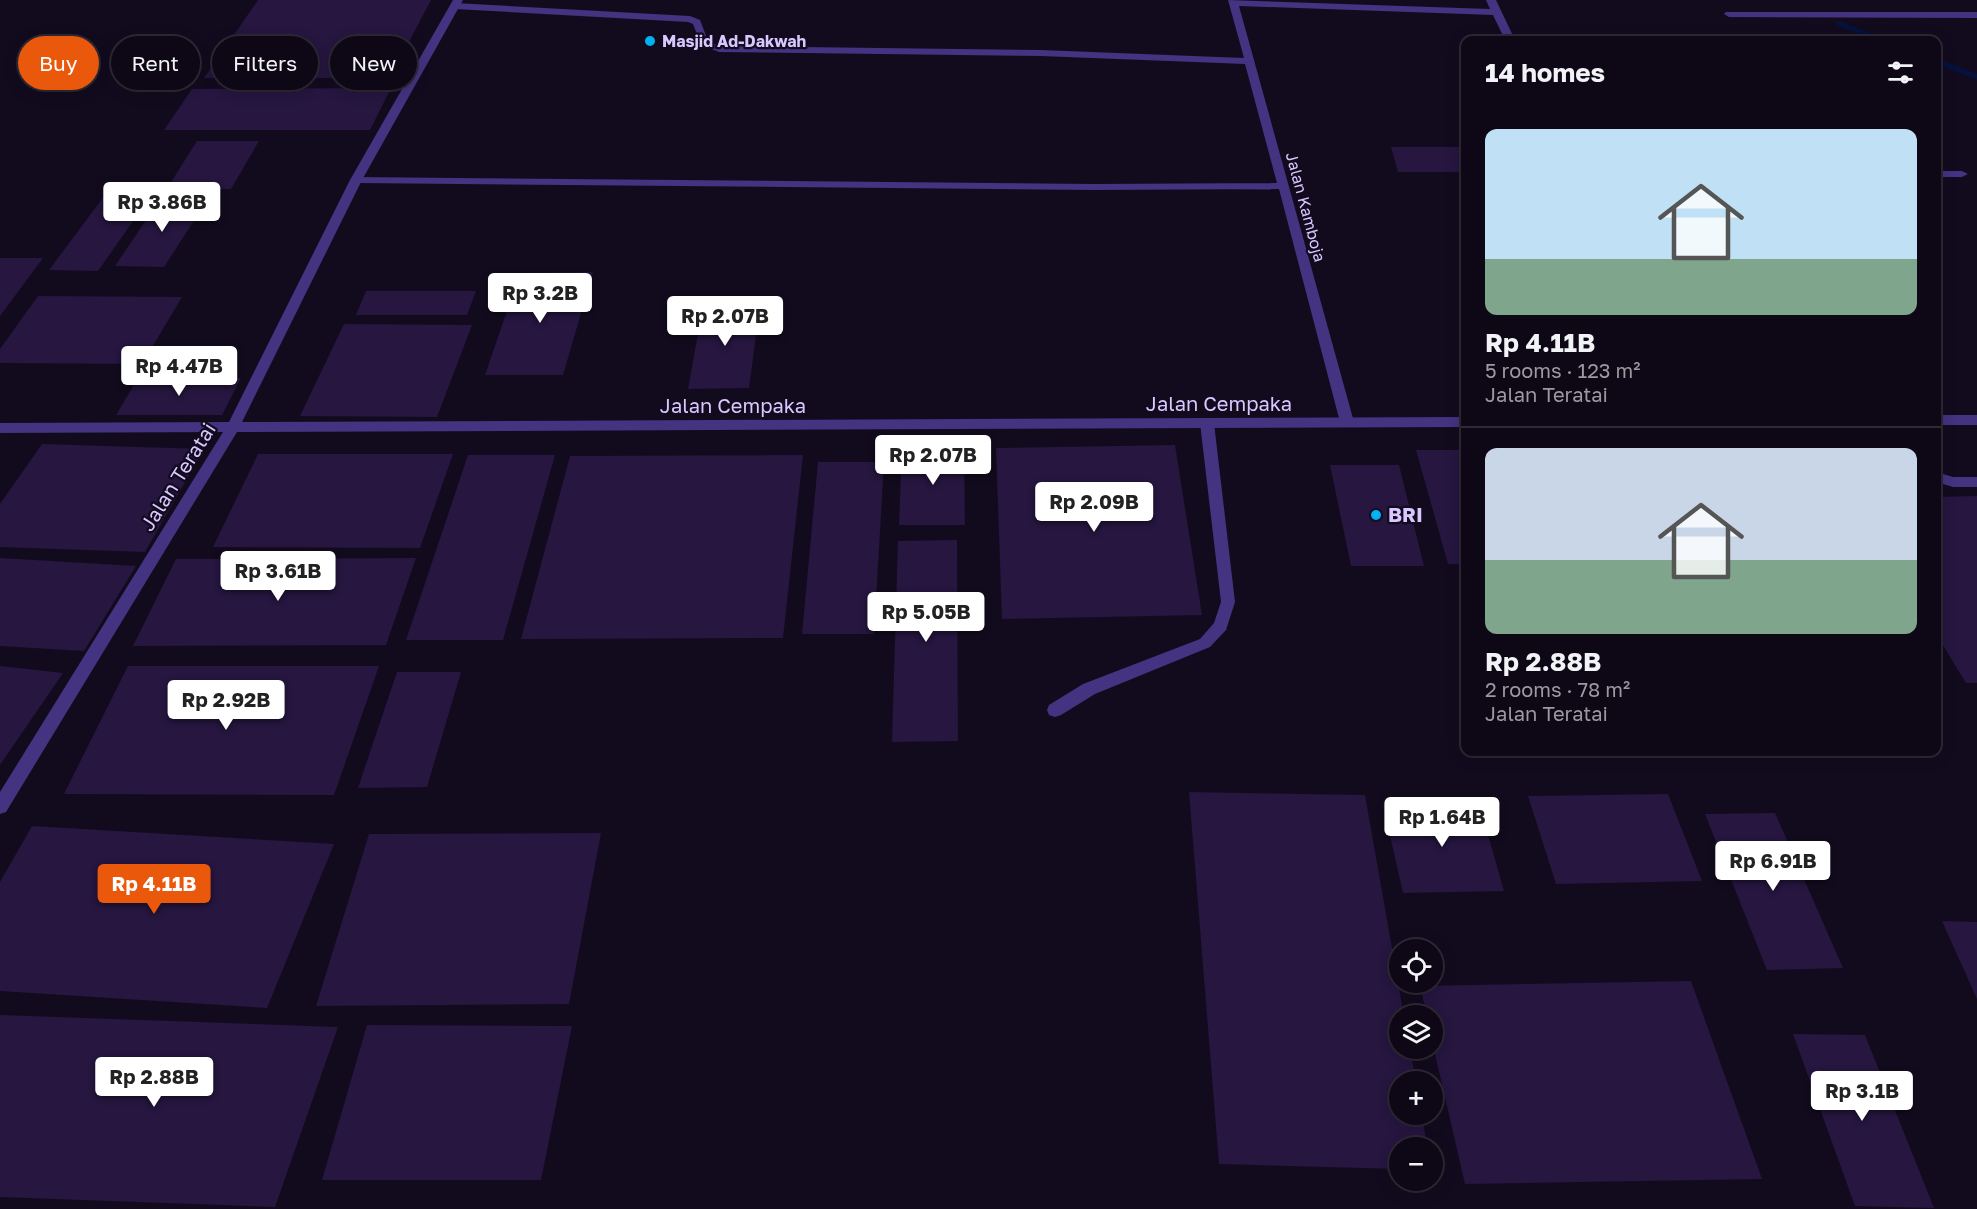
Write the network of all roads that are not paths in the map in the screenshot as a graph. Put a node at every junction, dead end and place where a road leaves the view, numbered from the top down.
1 (1491, 0) edge
2 (1233, 1) edge
3 (456, 3) edge
4 (1495, 12) junction
5 (1730, 14) dead end
6 (1977, 15) edge
7 (1508, 36) edge
8 (1250, 61) junction
9 (1941, 174) edge
10 (1962, 174) dead end
11 (356, 180) junction
12 (1283, 186) junction
13 (1941, 420) edge
14 (1977, 420) edge
15 (1347, 422) junction
16 (1461, 422) edge
17 (1207, 423) junction
18 (234, 427) junction
19 (0, 428) edge
20 (1941, 478) edge
21 (1977, 482) edge
22 (1055, 710) dead end
23 (0, 807) edge

1 - 4 street
2 - 4 street
2 - 8 street, Jalan Kamboja
3 - 8 street
3 - 11 street, Jalan Teratai
4 - 7 street
5 - 6 street
8 - 12 street, Jalan Kamboja
9 - 10 street
11 - 12 street
11 - 18 street, Jalan Teratai
12 - 15 street, Jalan Kamboja
13 - 14 street
15 - 16 street, Jalan Cempaka
15 - 17 street, Jalan Cempaka
17 - 18 street, Jalan Cempaka
17 - 22 street
18 - 19 street, Jalan Cempaka
18 - 23 street, Jalan Teratai
20 - 21 street

